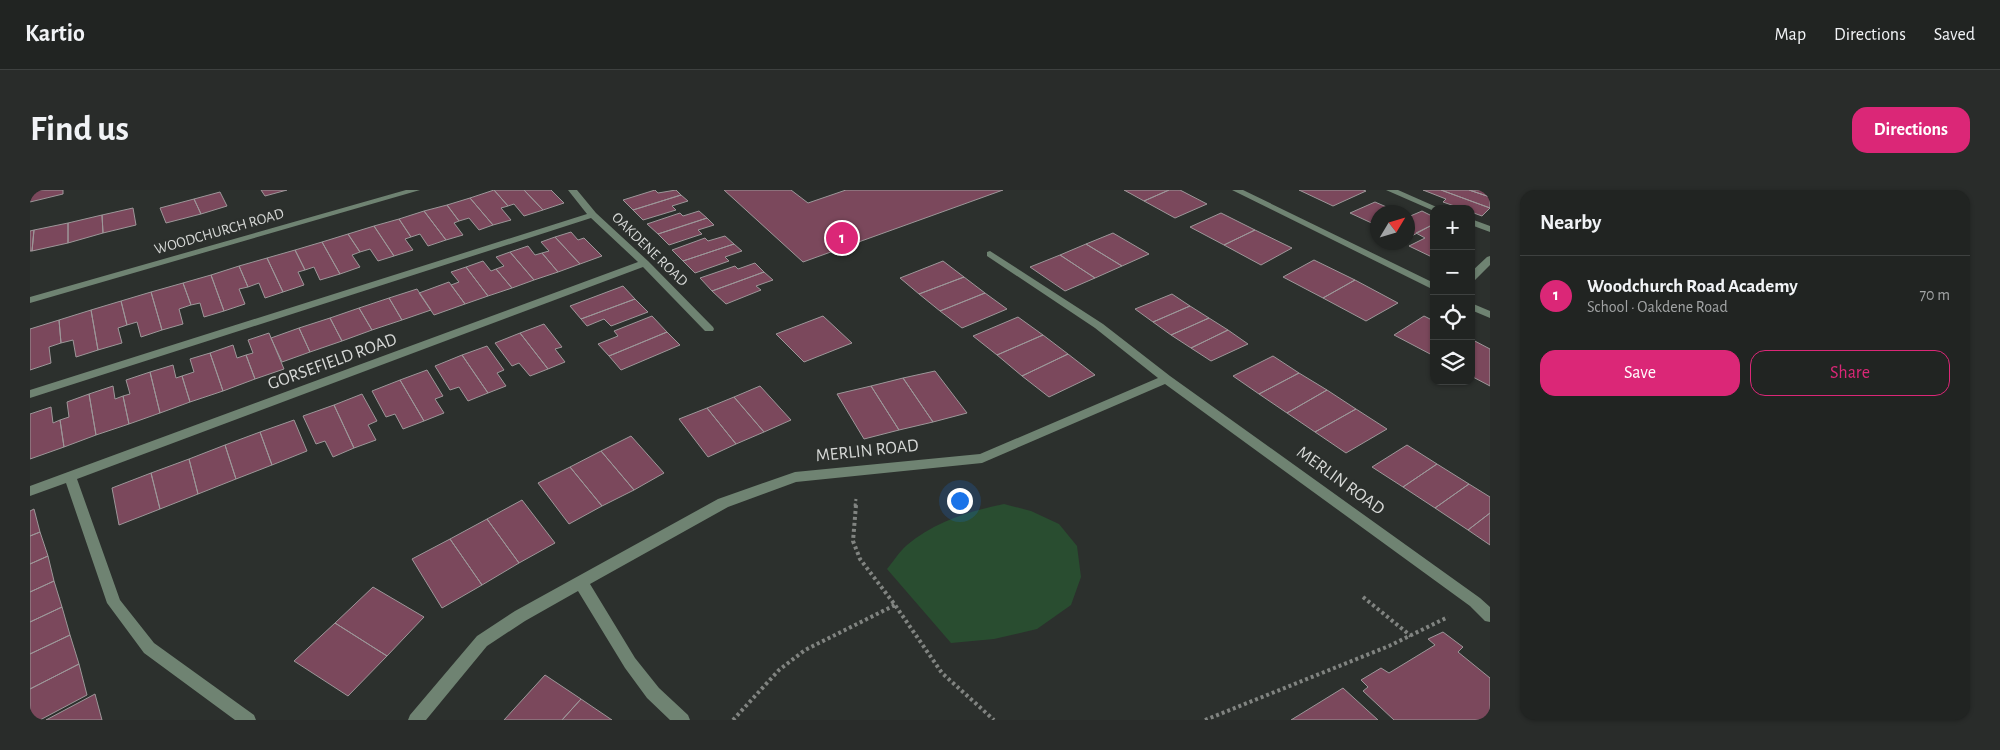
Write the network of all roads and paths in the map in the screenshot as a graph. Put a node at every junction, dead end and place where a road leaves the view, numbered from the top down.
1 (572, 190) edge
2 (1236, 190) edge
3 (1390, 190) edge
4 (410, 191) edge
5 (1430, 206) edge
6 (593, 215) junction
7 (1475, 223) edge
8 (1490, 229) edge
9 (990, 254) dead end
10 (1490, 259) edge
11 (645, 264) junction
12 (1475, 274) edge
13 (1430, 286) edge
14 (30, 300) edge
15 (1475, 308) edge
16 (1490, 315) edge
17 (709, 328) dead end
18 (1166, 379) junction
19 (30, 394) edge
20 (858, 471) junction
21 (70, 476) junction
22 (30, 491) edge
23 (581, 583) junction
24 (1363, 597) dead end
25 (1475, 602) junction
26 (895, 605) junction
27 (1490, 616) edge
28 (1412, 637) junction
29 (248, 720) edge
30 (416, 720) edge
31 (682, 720) edge
32 (733, 720) edge
33 (994, 720) edge
34 (1205, 720) edge

1 - 6 street, OAKDENE ROAD
2 - 13 street
3 - 5 street
4 - 14 street, WOODCHURCH ROAD
6 - 11 street, OAKDENE ROAD
6 - 19 street
7 - 8 street
9 - 18 street, MERLIN ROAD
10 - 12 street
11 - 17 street, OAKDENE ROAD
11 - 21 street, GORSEFIELD ROAD
15 - 16 street
18 - 20 street, MERLIN ROAD
18 - 25 street, MERLIN ROAD
20 - 23 street, MERLIN ROAD
20 - 26 path
21 - 22 street, GORSEFIELD ROAD
21 - 29 street
23 - 30 street, MERLIN ROAD
23 - 31 street
24 - 28 path
25 - 27 street, MERLIN ROAD
25 - 28 path
26 - 32 path
26 - 33 path
28 - 34 path

